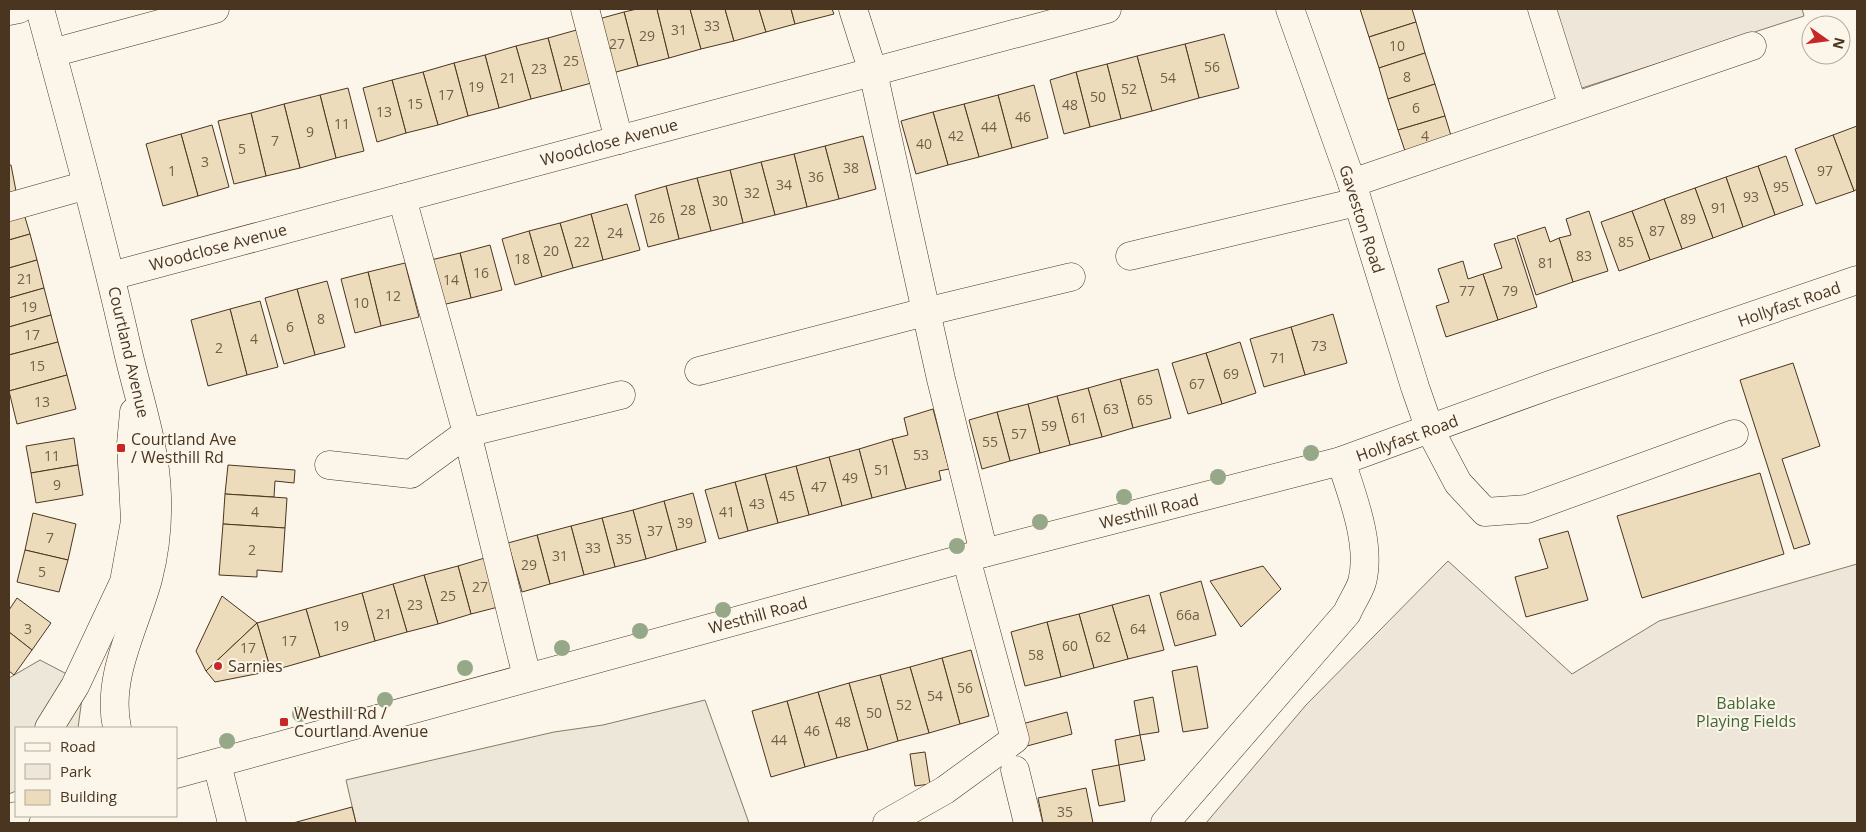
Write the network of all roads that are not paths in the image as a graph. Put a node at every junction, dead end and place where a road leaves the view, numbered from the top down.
1 (20, 9) edge
2 (40, 9) edge
3 (215, 9) edge
4 (585, 9) edge
5 (853, 9) edge
6 (1107, 9) edge
7 (1290, 9) edge
8 (1542, 9) edge
9 (9, 11) edge
10 (1752, 46) dead end
11 (52, 53) junction
12 (873, 72) junction
13 (1573, 107) junction
14 (619, 140) junction
15 (87, 186) junction
16 (1355, 192) junction
17 (402, 198) junction
18 (9, 207) edge
19 (1130, 256) dead end
20 (111, 276) junction
21 (1071, 277) dead end
22 (1857, 280) edge
23 (926, 312) junction
24 (699, 371) dead end
25 (136, 388) junction
26 (621, 395) dead end
27 (1430, 430) junction
28 (467, 433) junction
29 (1734, 434) dead end
30 (1341, 461) junction
31 (329, 465) dead end
32 (975, 556) junction
33 (527, 677) junction
34 (50, 727) edge
35 (117, 727) edge
36 (217, 764) junction
37 (1015, 770) dead end
38 (178, 774) edge
39 (232, 823) edge
40 (887, 823) edge
41 (1028, 823) edge
42 (1165, 823) edge

1 - 9 street
2 - 11 street, Courtland Avenue
3 - 11 street
4 - 14 street
5 - 12 street
6 - 12 street, Woodclose Avenue
7 - 16 street, Gaveston Road
8 - 13 street
10 - 13 street
11 - 15 street, Courtland Avenue
12 - 14 street, Woodclose Avenue
12 - 23 street
13 - 16 street
14 - 17 street, Woodclose Avenue
15 - 18 street
15 - 20 street, Courtland Avenue
16 - 19 street
16 - 27 street, Gaveston Road
17 - 20 street, Woodclose Avenue
17 - 28 street
20 - 25 street, Courtland Avenue
21 - 23 street
22 - 27 street, Hollyfast Road
23 - 24 street
23 - 32 street
25 - 34 street
25 - 35 street, Courtland Avenue
26 - 28 street
27 - 29 street, Gaveston Road
27 - 30 street, Hollyfast Road
28 - 31 street
28 - 33 street
30 - 32 street, Westhill Road
30 - 42 street, Hollyfast Road
32 - 33 street, Westhill Road
32 - 40 street
33 - 36 street, Westhill Road
36 - 38 street, Westhill Road
36 - 39 street
37 - 41 street

